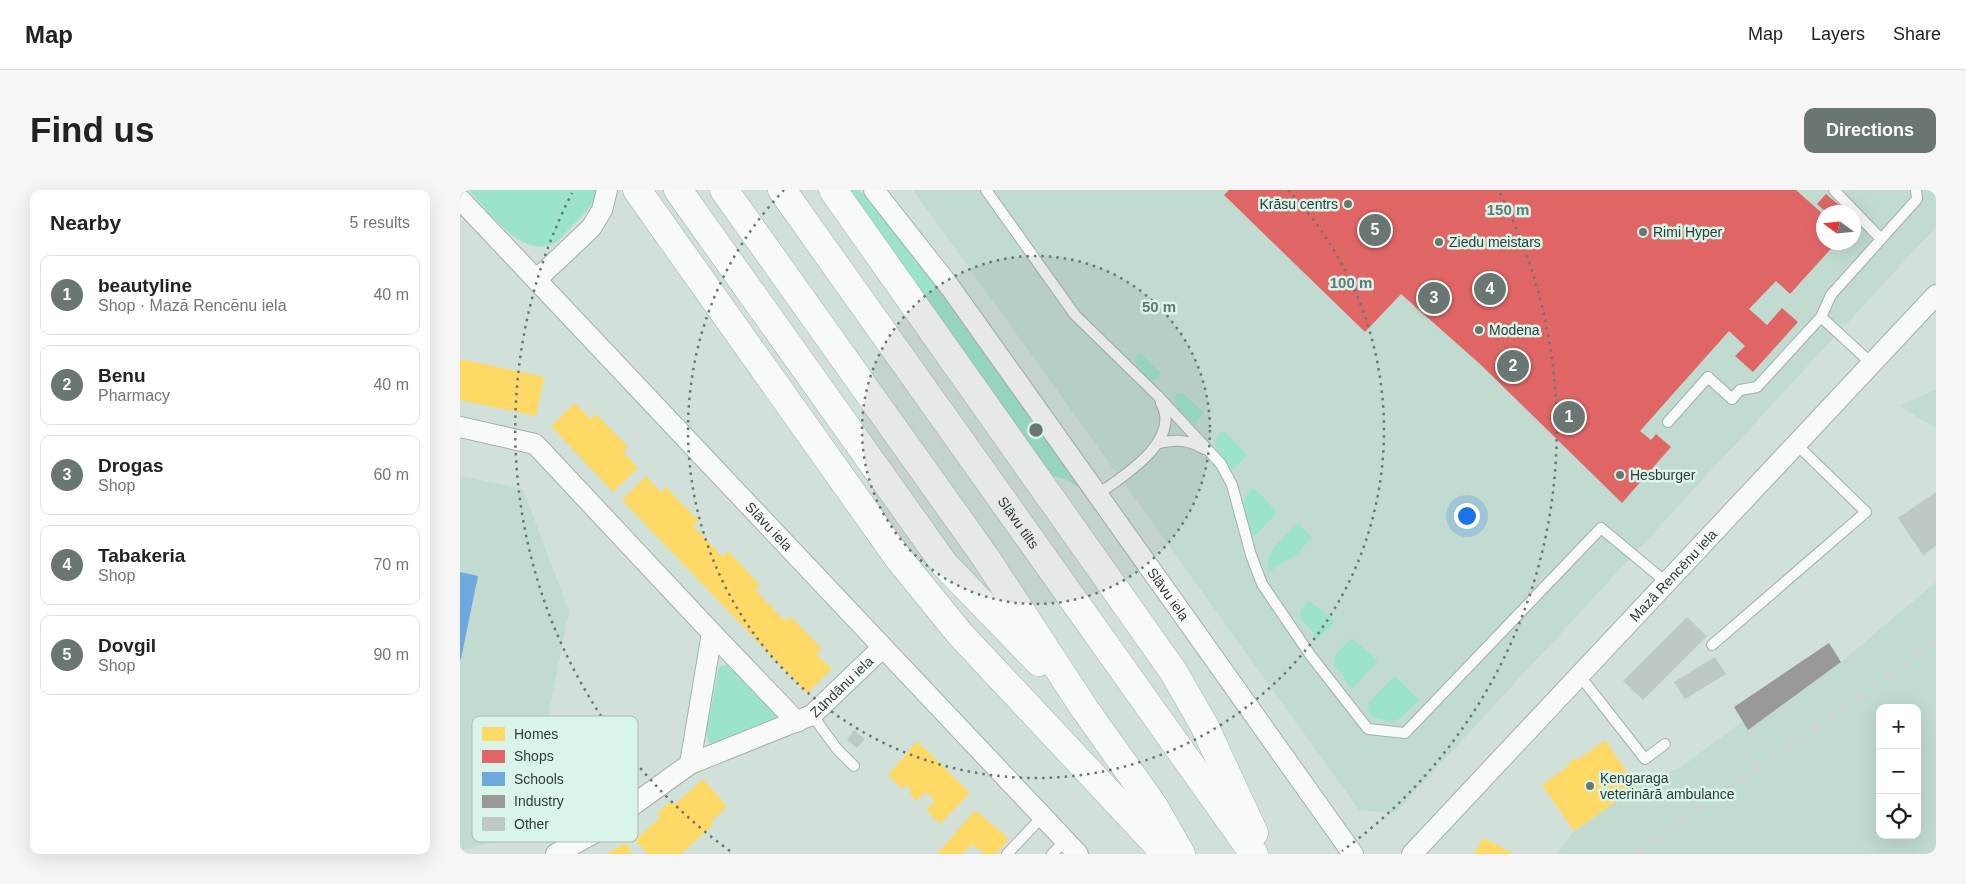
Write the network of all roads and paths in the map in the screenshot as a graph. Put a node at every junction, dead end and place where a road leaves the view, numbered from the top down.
1 (607, 190) edge
2 (637, 190) edge
3 (678, 190) edge
4 (724, 190) edge
5 (782, 190) edge
6 (833, 190) edge
7 (874, 190) edge
8 (986, 190) edge
9 (1834, 190) edge
10 (1916, 190) edge
11 (460, 199) edge
12 (1880, 238) junction
13 (537, 280) junction
14 (1936, 295) edge
15 (1821, 317) junction
16 (1928, 318) edge
17 (1871, 363) junction
18 (1157, 396) junction
19 (1668, 422) dead end
20 (460, 428) edge
21 (1160, 443) junction
22 (1796, 444) junction
23 (1215, 456) junction
24 (1098, 494) junction
25 (1666, 582) junction
26 (712, 634) junction
27 (1712, 645) dead end
28 (882, 648) junction
29 (1580, 676) junction
30 (1084, 708) junction
31 (805, 718) junction
32 (1665, 744) dead end
33 (690, 764) junction
34 (854, 766) dead end
35 (638, 801) edge
36 (1042, 817) junction
37 (577, 842) edge
38 (1065, 850) edge
39 (556, 854) edge
40 (1007, 854) edge
41 (1166, 854) edge
42 (1182, 854) edge
43 (1254, 854) edge
44 (1264, 854) edge
45 (1353, 854) edge
46 (1412, 854) edge

1 - 13 street
2 - 41 highway
3 - 30 highway
4 - 30 highway
5 - 43 highway, Slāvu tilts
6 - 44 highway
7 - 24 street, Slāvu iela
8 - 18 lane
9 - 12 lane
10 - 12 lane
11 - 13 street, Slāvu iela
12 - 15 lane
13 - 28 street, Slāvu iela
14 - 16 street, Mazā Rencēnu iela
15 - 17 lane
15 - 19 lane
16 - 17 street, Mazā Rencēnu iela
17 - 22 street, Mazā Rencēnu iela
18 - 21 lane
18 - 23 lane
20 - 26 street
21 - 23 lane
21 - 24 lane
22 - 25 street, Mazā Rencēnu iela
22 - 27 lane
23 - 25 lane
24 - 45 street, Slāvu iela
25 - 29 street, Mazā Rencēnu iela
26 - 31 street
26 - 33 street
28 - 31 street, Zundānu iela
28 - 36 street, Slāvu iela
29 - 32 lane
29 - 46 street, Mazā Rencēnu iela
30 - 42 highway
31 - 33 street
31 - 34 lane
33 - 35 street
36 - 38 street, Slāvu iela
36 - 40 lane
37 - 39 street

